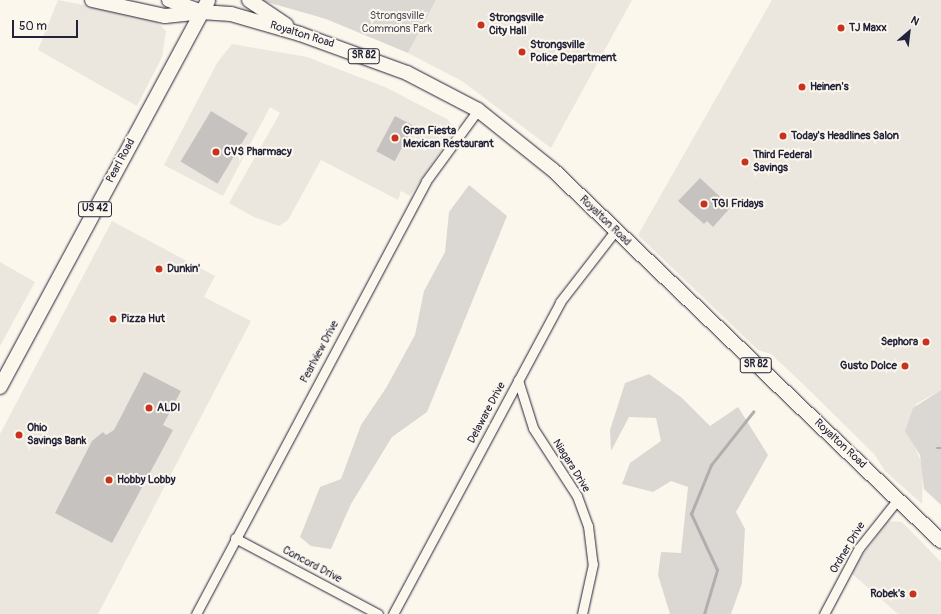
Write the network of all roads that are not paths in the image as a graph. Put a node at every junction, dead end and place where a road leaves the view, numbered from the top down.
1 (92, 0) edge
2 (169, 0) edge
3 (249, 0) edge
4 (204, 6) edge
5 (300, 34) junction
6 (478, 110) junction
7 (615, 231) junction
8 (518, 380) junction
9 (0, 387) edge
10 (898, 499) junction
11 (235, 538) junction
12 (941, 541) edge
13 (196, 614) edge
14 (378, 614) edge
15 (393, 614) edge
16 (582, 614) edge
17 (824, 614) edge

1 - 4 main road, Royalton Road / SR 82
2 - 4 main road, Royalton Road / SR 82
3 - 5 main road
4 - 5 main road, Royalton Road / SR 82
4 - 9 main road, Pearl Road / US 42
5 - 6 main road, Royalton Road / SR 82
6 - 7 main road, Royalton Road / SR 82
6 - 11 street, Pearlview Drive
7 - 8 street, Delaware Drive
7 - 10 main road, Royalton Road / SR 82
8 - 15 street, Delaware Drive
8 - 16 street, Niagara Drive
10 - 12 main road, Royalton Road / SR 82
10 - 17 street, Ordner Drive
11 - 13 street, Pearlview Drive
11 - 14 street, Concord Drive

